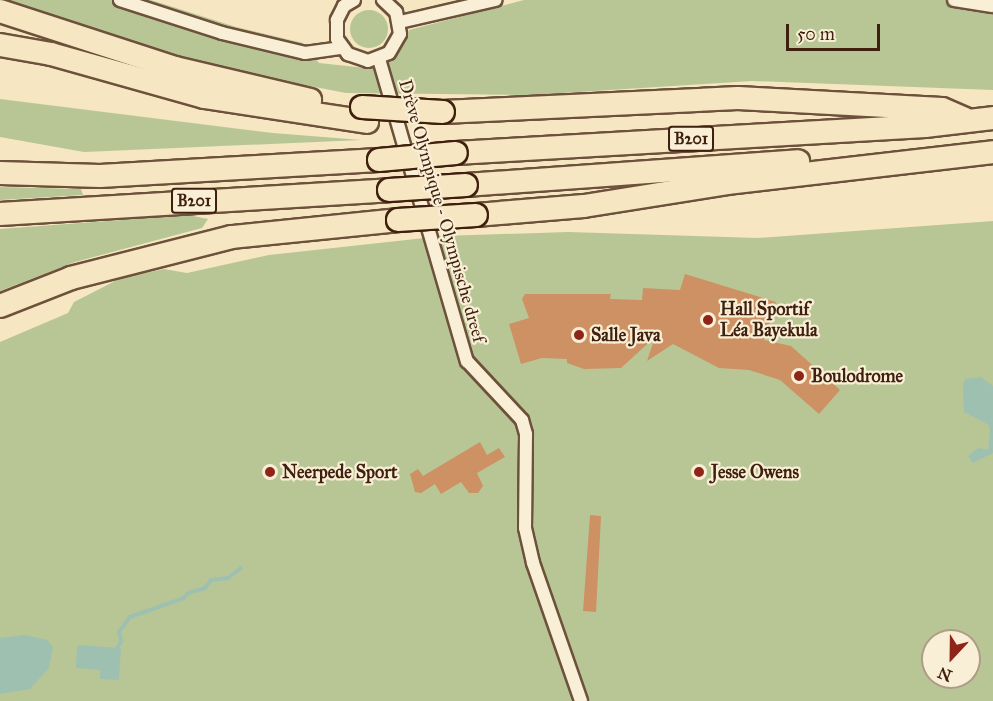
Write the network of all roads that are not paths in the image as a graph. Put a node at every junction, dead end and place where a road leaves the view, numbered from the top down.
1 (120, 0) edge
2 (354, 0) edge
3 (383, 0) edge
4 (495, 0) edge
5 (954, 0) edge
6 (993, 6) edge
7 (0, 11) edge
8 (400, 22) junction
9 (0, 45) edge
10 (342, 48) junction
11 (379, 59) junction
12 (364, 114) junction
13 (993, 118) edge
14 (966, 119) junction
15 (993, 152) edge
16 (967, 154) junction
17 (0, 173) edge
18 (0, 214) edge
19 (0, 306) edge
20 (581, 701) edge

1 - 10 street
2 - 10 street
3 - 8 street
4 - 8 street
5 - 6 street
7 - 12 highway, B201
8 - 11 street
9 - 12 highway, B201
10 - 11 street
11 - 20 street, Drève Olympique - Olympische dreef
12 - 14 highway, B201
13 - 14 highway, B201
14 - 17 highway, B201, bridge
15 - 16 highway, B201
16 - 18 highway, B201, bridge
16 - 19 highway, B201, bridge

